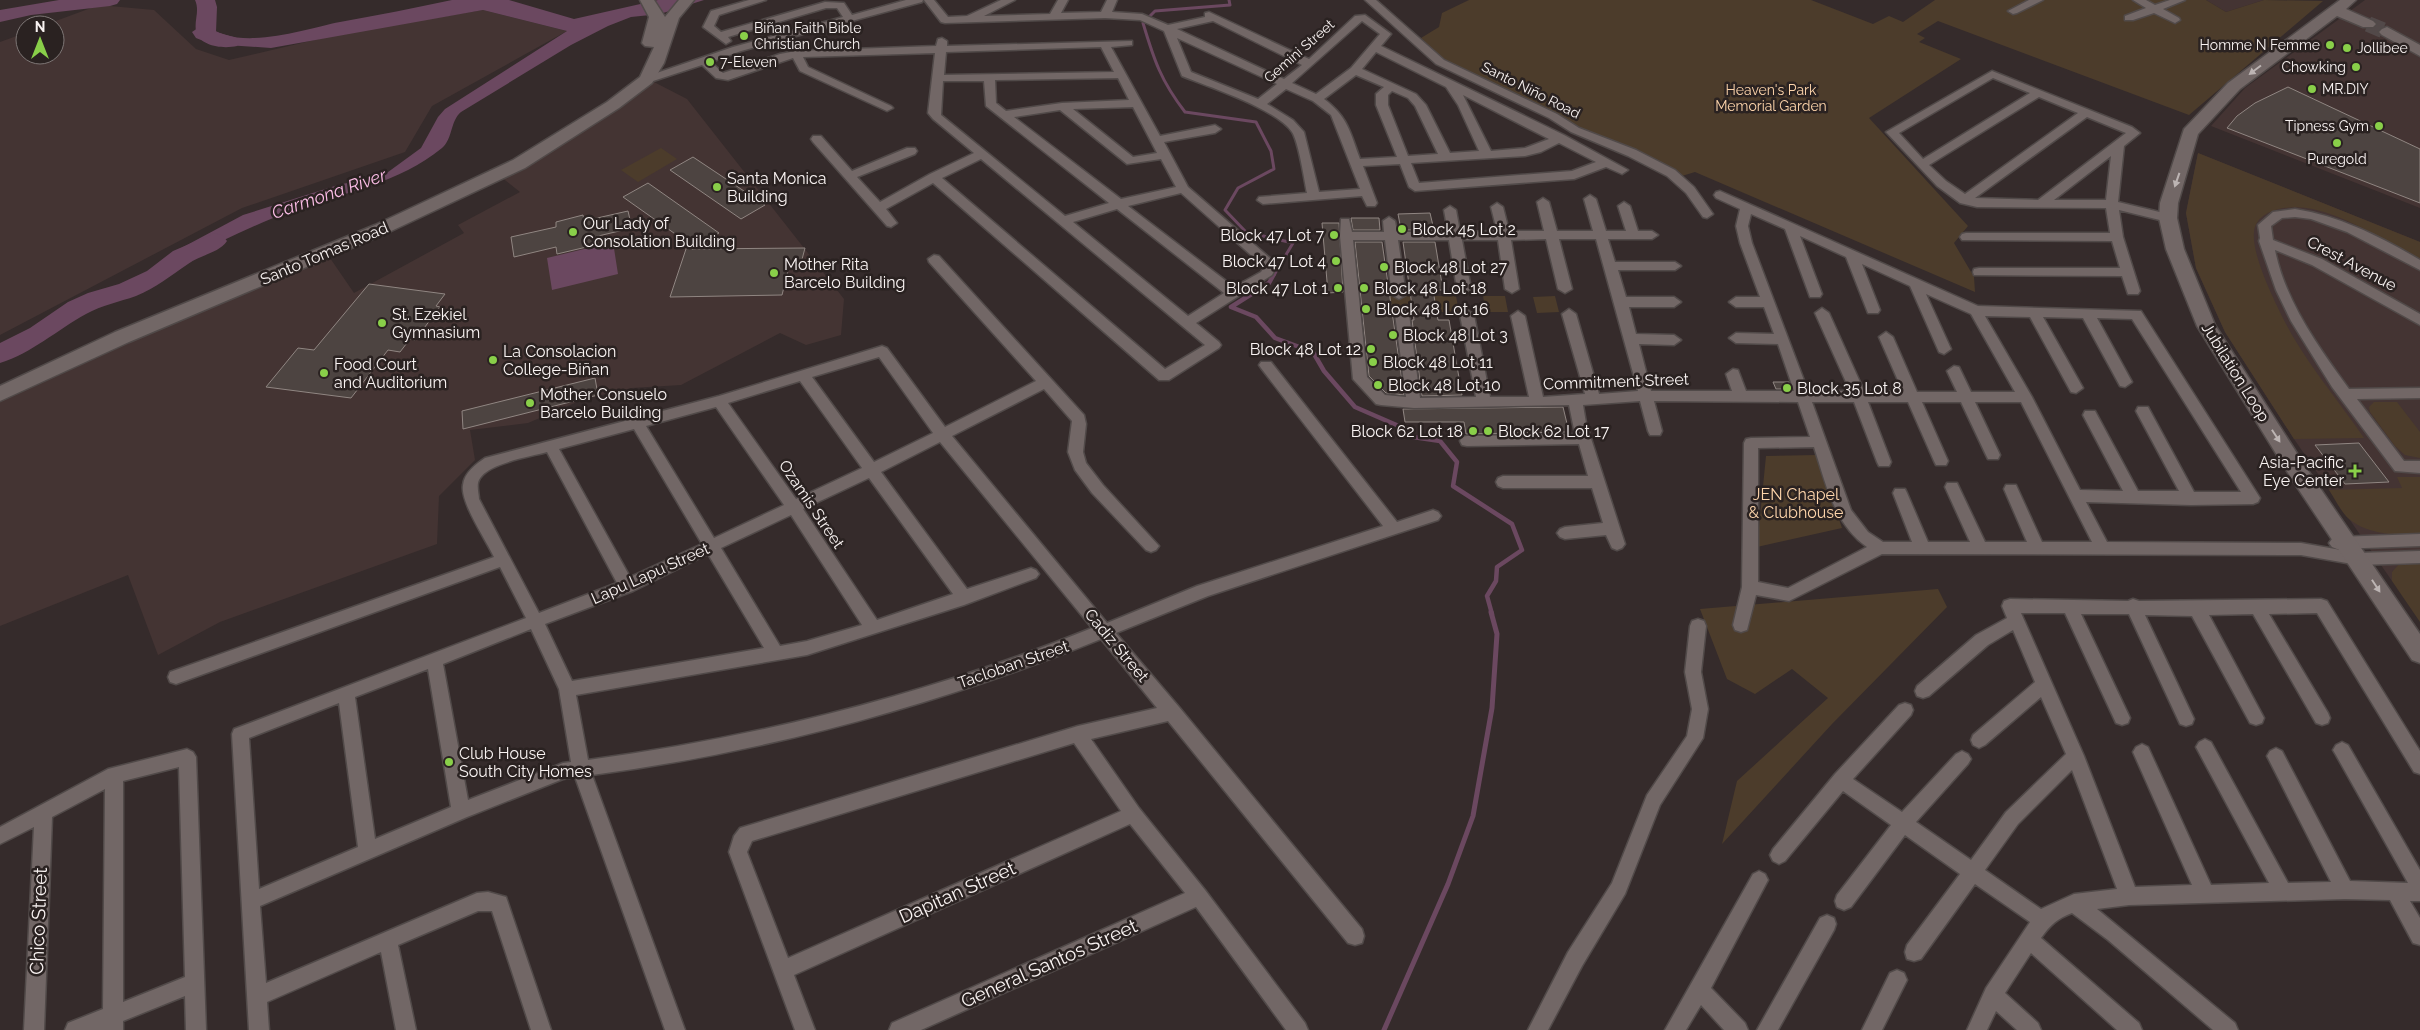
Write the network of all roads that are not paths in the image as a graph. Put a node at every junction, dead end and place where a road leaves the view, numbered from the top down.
1 (647, 0) edge
2 (688, 0) edge
3 (760, 0) edge
4 (918, 0) edge
5 (929, 0) edge
6 (1010, 0) edge
7 (1063, 0) edge
8 (1126, 0) edge
9 (1370, 0) edge
10 (2038, 0) edge
11 (2138, 0) edge
12 (2180, 0) edge
13 (2350, 0) edge
14 (1112, 1) edge
15 (877, 4) edge
16 (2152, 9) junction
17 (2336, 10) junction
18 (2012, 11) dead end
19 (1105, 15) junction
20 (1054, 16) junction
21 (849, 18) junction
22 (2129, 18) dead end
23 (969, 19) junction
24 (2175, 20) dead end
25 (2368, 24) tunnel mouth
26 (1163, 26) junction
27 (2387, 32) tunnel mouth
28 (719, 36) junction
29 (1128, 43) dead end
30 (941, 45) junction
31 (1105, 45) junction
32 (1375, 47) junction
33 (737, 49) junction
34 (2420, 51) edge
35 (796, 54) junction
36 (704, 61) junction
37 (1310, 64) junction
38 (1355, 70) junction
39 (1122, 75) junction
40 (937, 78) junction
41 (989, 78) junction
42 (640, 84) junction
43 (1285, 84) junction
44 (1392, 86) junction
45 (1451, 86) junction
46 (2038, 92) junction
47 (1317, 99) junction
48 (1137, 103) junction
49 (1258, 105) junction
50 (1062, 106) junction
51 (887, 108) dead end
52 (2086, 112) junction
53 (1002, 115) junction
54 (1215, 129) dead end
55 (817, 138) dead end
56 (1560, 138) junction
57 (1157, 140) junction
58 (2118, 146) junction
59 (911, 151) dead end
60 (1486, 153) junction
61 (982, 154) junction
62 (1165, 155) junction
63 (1445, 156) junction
64 (1403, 159) junction
65 (1606, 162) junction
66 (1357, 163) junction
67 (1923, 164) junction
68 (1622, 170) dead end
69 (850, 176) junction
70 (934, 177) junction
71 (1183, 188) junction
72 (1314, 195) junction
73 (1720, 195) dead end
74 (1590, 199) dead end
75 (1262, 200) dead end
76 (1964, 200) junction
77 (1543, 202) dead end
78 (2043, 202) junction
79 (1118, 204) junction
80 (2112, 204) junction
81 (1624, 206) dead end
82 (1497, 207) dead end
83 (879, 208) junction
84 (1746, 208) junction
85 (1450, 210) dead end
86 (1707, 214) dead end
87 (2168, 218) junction
88 (1063, 221) junction
89 (1389, 221) dead end
90 (890, 223) dead end
91 (1790, 227) junction
92 (1392, 235) junction
93 (1456, 235) junction
94 (1504, 235) junction
95 (1551, 235) junction
96 (1599, 235) junction
97 (1633, 235) junction
98 (1652, 235) dead end
99 (1966, 236) dead end
100 (2117, 238) junction
101 (2266, 246) junction
102 (1852, 256) junction
103 (934, 259) dead end
104 (1611, 266) junction
105 (1675, 266) dead end
106 (2420, 266) edge
107 (1979, 272) dead end
108 (2127, 272) junction
109 (1916, 286) junction
110 (1464, 289) dead end
111 (1512, 289) dead end
112 (1565, 289) dead end
113 (2133, 291) dead end
114 (1233, 293) junction
115 (1814, 294) dead end
116 (1399, 295) dead end
117 (1621, 302) junction
118 (1674, 302) dead end
119 (1736, 302) dead end
120 (1767, 302) junction
121 (1873, 310) dead end
122 (1976, 311) junction
123 (1402, 314) dead end
124 (1569, 314) dead end
125 (1822, 314) dead end
126 (2035, 314) junction
127 (2088, 314) junction
128 (1467, 315) dead end
129 (1518, 316) dead end
130 (2420, 320) edge
131 (1187, 323) junction
132 (2420, 330) edge
133 (1886, 337) dead end
134 (1736, 338) dead end
135 (1631, 339) junction
136 (1783, 339) junction
137 (1674, 340) dead end
138 (1944, 349) dead end
139 (1266, 365) dead end
140 (1954, 371) dead end
141 (1733, 374) dead end
142 (803, 375) junction
143 (1046, 382) junction
144 (2125, 382) dead end
145 (2076, 388) dead end
146 (2420, 393) edge
147 (0, 394) edge
148 (2347, 394) junction
149 (1647, 396) junction
150 (1741, 396) junction
151 (1804, 396) junction
152 (1859, 396) junction
153 (1913, 396) junction
154 (1966, 397) junction
155 (2025, 397) junction
156 (1593, 398) junction
157 (1575, 399) junction
158 (719, 401) junction
159 (1484, 402) junction
160 (1538, 402) junction
161 (1414, 403) junction
162 (2143, 411) dead end
163 (2090, 415) dead end
164 (638, 424) junction
165 (1655, 431) dead end
166 (942, 434) junction
167 (1584, 439) junction
168 (1467, 441) dead end
169 (1819, 442) junction
170 (551, 447) junction
171 (1993, 455) dead end
172 (1941, 461) dead end
173 (1884, 462) dead end
174 (2420, 468) edge
175 (872, 470) junction
176 (1502, 482) dead end
177 (1597, 482) junction
178 (1952, 487) dead end
179 (2011, 489) dead end
180 (1900, 492) dead end
181 (2075, 496) junction
182 (2134, 497) junction
183 (2191, 499) junction
184 (793, 506) junction
185 (1433, 516) dead end
186 (1393, 528) junction
187 (1613, 528) junction
188 (1565, 533) dead end
189 (2420, 540) edge
190 (2346, 542) junction
191 (1617, 544) dead end
192 (712, 546) junction
193 (1151, 546) dead end
194 (2037, 547) junction
195 (1880, 548) junction
196 (2102, 548) junction
197 (1923, 549) junction
198 (1981, 549) junction
199 (2301, 549) junction
200 (2420, 557) edge
201 (2358, 559) junction
202 (503, 560) junction
203 (1031, 574) dead end
204 (627, 586) junction
205 (1750, 587) junction
206 (964, 598) junction
207 (2069, 606) junction
208 (2133, 606) junction
209 (2256, 606) junction
210 (2197, 609) junction
211 (2015, 621) junction
212 (536, 622) junction
213 (1741, 625) dead end
214 (1698, 626) dead end
215 (873, 628) junction
216 (1106, 631) junction
217 (2420, 653) edge
218 (776, 654) junction
219 (434, 659) junction
220 (176, 677) dead end
221 (2043, 685) junction
222 (567, 689) junction
223 (1923, 691) dead end
224 (346, 692) junction
225 (1905, 710) dead end
226 (1173, 712) junction
227 (2122, 718) dead end
228 (2256, 718) dead end
229 (2322, 718) dead end
230 (2186, 719) dead end
231 (1078, 734) junction
232 (1980, 740) dead end
233 (2205, 748) dead end
234 (2342, 750) dead end
235 (2142, 752) dead end
236 (2075, 756) junction
237 (2276, 756) dead end
238 (1962, 759) dead end
239 (2420, 766) edge
240 (581, 768) junction
241 (114, 775) junction
242 (1842, 780) junction
243 (461, 811) junction
244 (43, 813) junction
245 (1133, 814) junction
246 (1903, 823) junction
247 (0, 836) edge
248 (367, 850) junction
249 (1779, 855) dead end
250 (1972, 871) junction
251 (1759, 880) dead end
252 (2420, 887) edge
253 (2346, 890) junction
254 (2395, 891) junction
255 (2420, 892) edge
256 (2284, 893) junction
257 (2206, 895) junction
258 (1199, 896) junction
259 (2129, 896) junction
260 (251, 900) junction
261 (1844, 901) dead end
262 (2074, 903) junction
263 (2042, 920) junction
264 (1828, 924) dead end
265 (1355, 936) dead end
266 (2420, 936) edge
267 (2029, 939) junction
268 (388, 940) junction
269 (1914, 952) dead end
270 (781, 971) junction
271 (1897, 980) dead end
272 (195, 983) junction
273 (1699, 990) junction
274 (1993, 995) junction
275 (257, 996) junction
276 (112, 1023) edge
277 (34, 1030) edge
278 (75, 1030) edge
279 (196, 1030) edge
280 (259, 1030) edge
281 (406, 1030) edge
282 (541, 1030) edge
283 (675, 1030) edge
284 (806, 1030) edge
285 (899, 1030) edge
286 (1298, 1030) edge
287 (1538, 1030) edge
288 (1675, 1030) edge
289 (1738, 1030) edge
290 (1767, 1030) edge
291 (1872, 1030) edge
292 (1977, 1030) edge
293 (2031, 1030) edge
294 (2132, 1030) edge
295 (2228, 1030) edge

1 - 42 main road
2 - 42 main road
3 - 28 street
4 - 15 street
5 - 23 street
6 - 23 street
7 - 20 street
8 - 14 street
9 - 86 street, Santo Niño Road
10 - 18 street
11 - 16 street
12 - 16 street
13 - 17 main road, Jubilation Loop
14 - 19 street
15 - 21 street
16 - 22 street
16 - 24 street
17 - 25 main road
17 -> 87 main road, Jubilation Loop
19 - 20 street
19 - 26 street
20 - 23 street
21 - 28 street
21 - 33 street
26 - 37 street
26 - 43 street
26 - 49 street
27 - 34 main road
28 - 33 street
29 - 31 street
30 - 31 street
30 - 35 street
30 - 40 street
31 - 39 street
32 - 37 street, Gemini Street
32 - 38 street
32 - 45 street
33 - 36 street
35 - 36 street
35 - 51 street
36 - 42 street
37 - 43 street, Gemini Street
38 - 44 street
38 - 47 street
39 - 41 street
39 - 48 street
40 - 41 street
40 - 61 street
41 - 53 street
42 - 147 main road, Santo Tomas Road
43 - 47 street
43 - 49 street, Gemini Street
44 - 63 street
44 - 64 street
45 - 56 street
45 - 60 street
46 - 52 street
46 - 67 street
46 - 67 street
47 - 66 street
48 - 50 street
48 - 57 street
49 - 72 street
50 - 53 street
50 - 62 street
52 - 58 street
52 - 76 street
53 - 79 street
54 - 57 street
55 - 69 street
56 - 60 street
56 - 65 street
57 - 62 street
58 - 78 street
58 - 80 street
59 - 69 street
60 - 63 street
61 - 70 street
61 - 88 street
62 - 71 street
63 - 64 street
64 - 65 street
64 - 66 street
65 - 68 street
66 - 72 street
67 - 76 street
69 - 83 street
70 - 83 street
70 - 131 street
71 - 79 street
71 - 114 street
72 - 75 street
73 - 84 street
74 - 96 street
76 - 78 street
77 - 95 street
78 - 80 street
79 - 88 street
79 - 114 street
80 - 87 street
80 - 100 street
81 - 97 street
82 - 94 street
83 - 90 street
84 - 91 street
84 - 120 street
85 - 93 street
87 -> 190 main road, Jubilation Loop
88 - 131 street
89 - 92 street
91 - 102 street
91 - 115 street
92 - 93 street
92 - 116 street
92 - 161 street, Commitment Street
93 - 94 street
93 - 110 street
94 - 95 street
94 - 111 street
95 - 96 street
95 - 112 street
96 - 97 street
96 - 104 street
97 - 98 street
99 - 100 street
100 - 108 street
101 - 106 street
101 - 130 street, Crest Avenue
101 - 132 street, Crest Avenue
101 - 148 street
102 - 109 street
102 - 121 street
103 - 143 street
104 - 105 street
104 - 117 street
107 - 108 street
108 - 113 street
109 - 122 street
109 - 138 street
114 - 131 street
117 - 118 street
117 - 135 street
119 - 120 street
120 - 136 street
122 - 126 street
122 - 155 street
123 - 161 street
124 - 156 street
125 - 152 street
126 - 127 street
126 - 145 street
127 - 144 street
127 - 183 street
128 - 159 street
129 - 160 street
133 - 153 street
134 - 136 street
135 - 137 street
135 - 149 street
136 - 151 street
139 - 186 street
140 - 154 street
141 - 150 street
142 - 158 street
142 - 166 street, Cadiz Street
142 - 175 street
143 - 166 street, Lapu Lapu Street
143 - 193 street
146 - 148 street
148 - 174 street
149 - 150 street, Commitment Street
149 - 156 street, Commitment Street
149 - 165 street
150 - 151 street, Commitment Street
151 - 152 street, Commitment Street
151 - 169 street
152 - 153 street, Commitment Street
152 - 173 street
153 - 154 street, Commitment Street
153 - 172 street
154 - 155 street, Commitment Street
154 - 171 street
155 - 181 street
156 - 157 street, Commitment Street
157 - 160 street, Commitment Street
157 - 167 street
158 - 164 street
158 - 184 street, Ozamis Street
159 - 160 street, Commitment Street
159 - 161 street, Commitment Street
162 - 183 street
163 - 182 street
164 - 170 street
164 - 192 street
166 - 175 street, Lapu Lapu Street
166 - 216 street, Cadiz Street
167 - 168 street
167 - 177 street
169 - 195 street
169 - 205 street
170 - 202 street
170 - 204 street
175 - 184 street, Lapu Lapu Street
175 - 206 street
176 - 177 street
177 - 187 street
178 - 198 street
179 - 194 street
180 - 197 street
181 - 182 street
181 - 196 street
182 - 183 street
184 - 192 street, Lapu Lapu Street
184 - 215 street, Ozamis Street
185 - 186 street, Tacloban Street
186 - 216 street, Tacloban Street
187 - 188 street
187 - 191 street
189 - 190 street
190 - 199 street
190 - 201 main road, Jubilation Loop
192 - 204 street, Lapu Lapu Street
192 - 218 street
194 - 196 street
194 - 198 street
195 - 197 street
195 - 205 street
196 - 199 street
197 - 198 street
199 - 201 street
200 - 201 street
201 -> 217 main road, Jubilation Loop
202 - 212 street
202 - 220 street
203 - 206 street
204 - 212 street, Lapu Lapu Street
205 - 213 street
206 - 215 street
207 - 208 street
207 - 211 street
207 - 227 street
208 - 210 street
208 - 230 street
209 - 210 street
209 - 229 street
209 - 239 street
210 - 228 street
211 - 221 street
211 - 223 street
212 - 219 street, Lapu Lapu Street
212 - 222 street
214 - 287 street
215 - 218 street
216 - 226 street, Cadiz Street
216 - 240 street, Tacloban Street
218 - 222 street
219 - 224 street, Lapu Lapu Street
219 - 243 street
221 - 232 street
221 - 236 street
222 - 240 street
224 - 248 street
224 - 260 street, Lapu Lapu Street
225 - 242 street
226 - 231 street
226 - 265 street, Cadiz Street
231 - 245 street
231 - 270 street
233 - 256 street
234 - 252 street
235 - 257 street
236 - 250 street
236 - 259 street
237 - 253 street
238 - 246 street
240 - 243 street, Tacloban Street
240 - 283 street
241 - 244 street
241 - 272 street
241 - 276 street
242 - 246 street
242 - 249 street
243 - 248 street, Tacloban Street
244 - 247 street
244 - 277 street, Chico Street
245 - 258 street
245 - 270 street, Dapitan Street
246 - 250 street
246 - 261 street
248 - 260 street, Tacloban Street
250 - 263 street
250 - 269 street
251 - 273 street
253 - 254 street
253 - 256 street
254 - 255 street
254 - 266 street
256 - 257 street
257 - 259 street
258 - 285 street, General Santos Street
258 - 286 street
259 - 262 street
260 - 275 street
262 - 263 street
262 - 295 street
263 - 267 street
264 - 290 street
267 - 274 street
267 - 294 street
268 - 275 street
268 - 281 street
268 - 282 street
270 - 284 street
271 - 291 street
272 - 276 street
272 - 279 street
273 - 288 street
273 - 289 street
274 - 292 street
274 - 293 street
275 - 280 street
276 - 278 street

